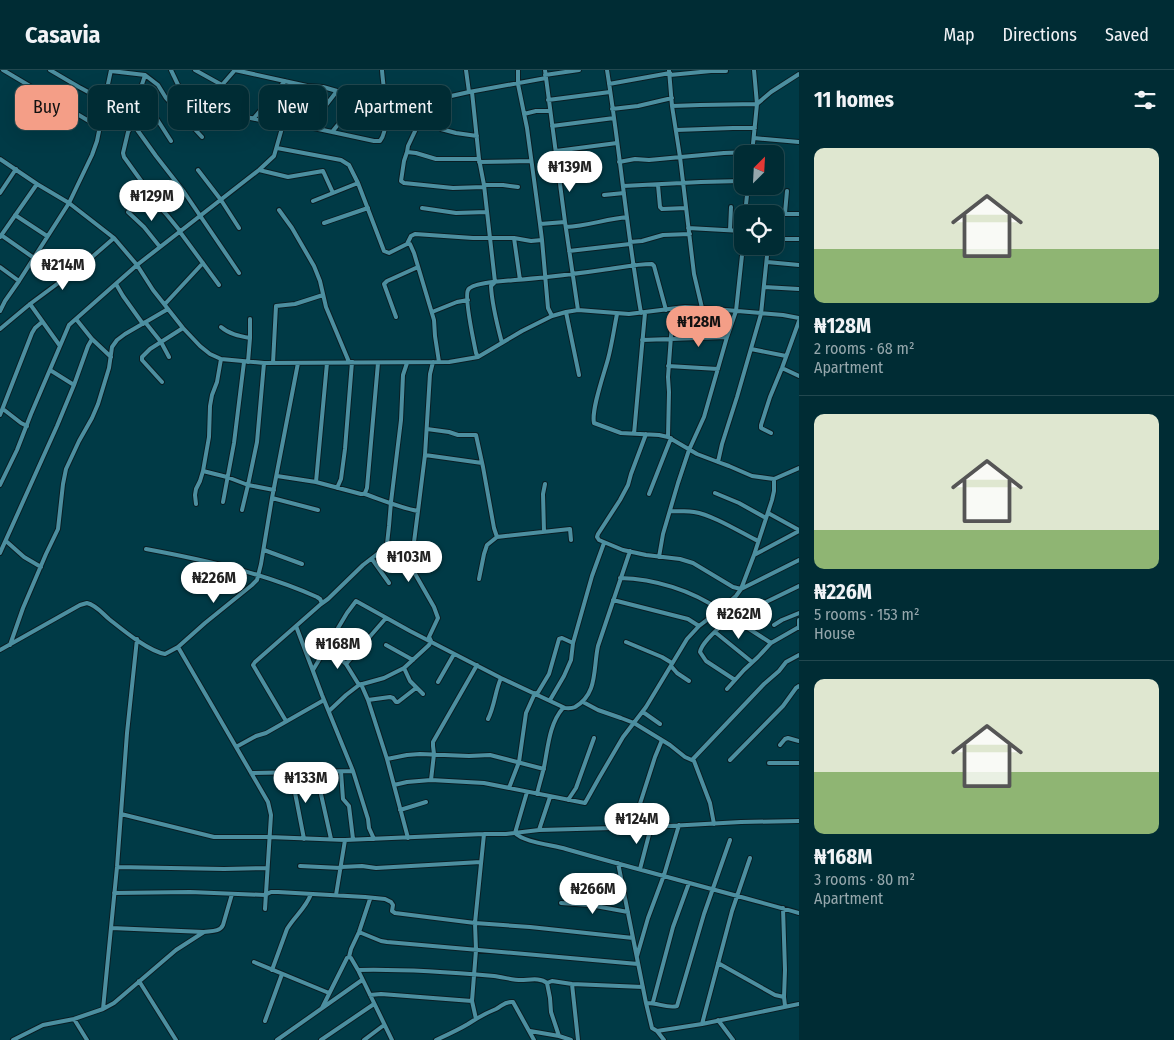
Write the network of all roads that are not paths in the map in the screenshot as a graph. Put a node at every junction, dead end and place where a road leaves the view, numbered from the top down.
1 (3, 70) edge
2 (50, 70) edge
3 (111, 70) edge
4 (171, 70) edge
5 (195, 70) edge
6 (235, 70) edge
7 (382, 70) edge
8 (466, 70) edge
9 (518, 70) edge
10 (545, 70) edge
11 (579, 70) edge
12 (607, 70) edge
13 (754, 70) edge
14 (726, 71) edge
15 (669, 73) edge
16 (799, 74) edge
17 (145, 75) junction
18 (546, 77) junction
19 (285, 81) junction
20 (518, 84) junction
21 (609, 84) junction
22 (108, 85) edge
23 (142, 85) edge
24 (179, 85) edge
25 (222, 85) joint
26 (302, 85) edge
27 (384, 85) edge
28 (327, 88) edge
29 (337, 91) joint
30 (88, 92) edge
31 (471, 92) junction
32 (610, 92) junction
33 (451, 96) edge
34 (672, 98) junction
35 (548, 100) junction
36 (327, 104) edge
37 (757, 104) junction
38 (672, 106) junction
39 (612, 109) junction
40 (550, 112) junction
41 (524, 114) junction
42 (249, 117) edge
43 (254, 118) junction
44 (614, 118) junction
45 (259, 119) edge
46 (88, 120) edge
47 (158, 122) edge
48 (337, 125) edge
49 (552, 126) junction
50 (755, 128) junction
51 (98, 130) edge
52 (129, 130) edge
53 (138, 130) edge
54 (282, 130) edge
55 (323, 130) edge
56 (384, 130) edge
57 (416, 130) edge
58 (445, 130) edge
59 (676, 130) junction
60 (332, 132) junction
61 (477, 136) junction
62 (202, 137) dead end
63 (754, 138) junction
64 (171, 141) dead end
65 (799, 142) edge
66 (617, 143) junction
67 (753, 145) edge
68 (277, 148) junction
69 (556, 151) junction
70 (408, 152) junction
71 (734, 153) edge
72 (680, 157) junction
73 (0, 159) edge
74 (479, 160) junction
75 (531, 161) junction
76 (619, 162) junction
77 (16, 169) junction
78 (198, 170) dead end
79 (259, 170) junction
80 (734, 181) edge
81 (683, 182) junction
82 (358, 183) junction
83 (36, 184) junction
84 (658, 185) junction
85 (484, 186) junction
86 (623, 186) junction
87 (518, 187) dead end
88 (787, 191) dead end
89 (0, 193) edge
90 (333, 193) junction
91 (624, 193) junction
92 (604, 195) dead end
93 (221, 200) junction
94 (313, 201) dead end
95 (69, 204) junction
96 (730, 207) dead end
97 (368, 208) junction
98 (422, 208) dead end
99 (686, 208) junction
100 (279, 210) dead end
101 (128, 212) dead end
102 (487, 212) junction
103 (785, 213) joint
104 (799, 214) edge
105 (16, 215) junction
106 (201, 216) junction
107 (627, 217) junction
108 (564, 222) junction
109 (324, 223) dead end
110 (540, 224) junction
111 (566, 227) junction
112 (239, 228) dead end
113 (688, 228) junction
114 (730, 230) junction
115 (734, 230) edge
116 (180, 231) junction
117 (690, 234) junction
118 (0, 236) edge
119 (47, 236) junction
120 (490, 237) junction
121 (114, 238) junction
122 (514, 238) junction
123 (784, 239) edge
124 (799, 239) edge
125 (542, 240) junction
126 (630, 243) junction
127 (407, 244) junction
128 (160, 247) junction
129 (569, 251) junction
130 (742, 255) edge
131 (767, 255) edge
132 (34, 258) junction
133 (767, 262) junction
134 (203, 263) junction
135 (137, 265) junction
136 (799, 265) edge
137 (632, 266) junction
138 (0, 267) edge
139 (418, 267) junction
140 (239, 273) dead end
141 (573, 274) junction
142 (546, 277) junction
143 (520, 280) junction
144 (19, 281) junction
145 (496, 282) junction
146 (116, 284) junction
147 (219, 286) dead end
148 (764, 286) junction
149 (799, 289) edge
150 (323, 295) junction
151 (468, 300) junction
152 (30, 304) junction
153 (165, 304) junction
154 (702, 308) junction
155 (168, 309) junction
156 (673, 309) junction
157 (578, 310) junction
158 (666, 310) junction
159 (0, 311) edge
160 (736, 311) junction
161 (432, 312) junction
162 (566, 312) junction
163 (643, 313) junction
164 (617, 314) junction
165 (761, 314) junction
166 (552, 316) junction
167 (396, 317) dead end
168 (76, 319) junction
169 (250, 319) dead end
170 (799, 320) edge
171 (42, 322) junction
172 (144, 323) junction
173 (221, 327) dead end
174 (183, 328) junction
175 (0, 329) edge
176 (726, 337) junction
177 (250, 338) junction
178 (92, 339) junction
179 (670, 339) junction
180 (642, 340) junction
181 (161, 342) junction
182 (502, 343) junction
183 (60, 346) junction
184 (751, 349) junction
185 (478, 356) junction
186 (786, 356) junction
187 (111, 357) junction
188 (169, 358) dead end
189 (221, 359) junction
190 (246, 362) junction
191 (350, 362) junction
192 (433, 362) junction
193 (439, 362) junction
194 (272, 363) junction
195 (298, 363) junction
196 (327, 363) junction
197 (378, 363) junction
198 (407, 363) junction
199 (264, 364) junction
200 (668, 366) junction
201 (782, 368) junction
202 (718, 369) junction
203 (50, 370) junction
204 (579, 374) dead end
205 (799, 376) edge
206 (162, 382) dead end
207 (74, 386) junction
208 (3, 409) junction
209 (0, 415) edge
210 (27, 426) junction
211 (427, 429) junction
212 (771, 433) dead end
213 (634, 434) junction
214 (646, 434) junction
215 (670, 438) junction
216 (689, 450) junction
217 (425, 455) junction
218 (718, 462) junction
219 (482, 463) junction
220 (799, 468) edge
221 (203, 471) junction
222 (277, 476) junction
223 (228, 477) junction
224 (774, 479) junction
225 (316, 482) junction
226 (545, 484) dead end
227 (0, 485) edge
228 (248, 485) junction
229 (337, 488) junction
230 (274, 490) junction
231 (715, 493) dead end
232 (364, 494) junction
233 (649, 494) dead end
234 (272, 498) junction
235 (223, 502) dead end
236 (391, 502) junction
237 (196, 504) dead end
238 (242, 510) dead end
239 (318, 510) dead end
240 (418, 511) junction
241 (670, 511) junction
242 (768, 513) junction
243 (766, 518) junction
244 (570, 523) dead end
245 (570, 529) junction
246 (799, 530) edge
247 (544, 532) junction
248 (497, 537) junction
249 (571, 540) dead end
250 (6, 541) junction
251 (758, 542) junction
252 (604, 543) junction
253 (146, 549) dead end
254 (264, 550) junction
255 (630, 551) junction
256 (0, 553) edge
257 (754, 555) junction
258 (659, 557) junction
259 (372, 559) junction
260 (799, 560) edge
261 (302, 564) dead end
262 (41, 567) junction
263 (259, 575) junction
264 (620, 578) junction
265 (479, 579) dead end
266 (389, 583) dead end
267 (799, 586) edge
268 (741, 588) junction
269 (613, 600) junction
270 (322, 603) junction
271 (719, 611) junction
272 (799, 613) edge
273 (738, 616) junction
274 (386, 618) junction
275 (729, 618) junction
276 (799, 620) edge
277 (774, 625) dead end
278 (296, 626) junction
279 (699, 626) junction
280 (799, 627) edge
281 (715, 632) junction
282 (137, 639) junction
283 (431, 641) junction
284 (626, 642) dead end
285 (573, 643) junction
286 (771, 643) junction
287 (10, 645) junction
288 (386, 645) dead end
289 (327, 646) junction
290 (178, 647) junction
291 (0, 650) edge
292 (454, 654) junction
293 (799, 655) edge
294 (413, 660) junction
295 (752, 662) junction
296 (346, 664) junction
297 (672, 664) junction
298 (476, 665) junction
299 (404, 668) junction
300 (313, 670) junction
301 (501, 678) junction
302 (735, 680) junction
303 (438, 682) dead end
304 (689, 682) dead end
305 (360, 685) junction
306 (799, 686) edge
307 (416, 688) junction
308 (727, 689) dead end
309 (536, 693) junction
310 (423, 694) dead end
311 (324, 700) junction
312 (368, 700) junction
313 (550, 700) junction
314 (583, 702) junction
315 (565, 708) junction
316 (329, 711) junction
317 (643, 712) junction
318 (488, 719) dead end
319 (286, 721) junction
320 (634, 723) junction
321 (660, 724) dead end
322 (594, 738) dead end
323 (662, 740) junction
324 (799, 741) edge
325 (780, 745) dead end
326 (236, 747) junction
327 (434, 754) junction
328 (387, 759) junction
329 (692, 760) junction
330 (730, 760) dead end
331 (519, 762) junction
332 (769, 763) dead end
333 (799, 763) edge
334 (544, 769) junction
335 (353, 771) junction
336 (291, 772) junction
337 (316, 772) junction
338 (341, 772) junction
339 (252, 773) junction
340 (431, 780) junction
341 (394, 785) junction
342 (509, 788) junction
343 (527, 792) junction
344 (537, 794) junction
345 (550, 797) junction
346 (568, 800) junction
347 (426, 802) dead end
348 (400, 810) junction
349 (638, 810) dead end
350 (120, 814) junction
351 (799, 821) edge
352 (714, 824) junction
353 (679, 825) junction
354 (651, 827) junction
355 (539, 830) junction
356 (515, 833) junction
357 (484, 834) junction
358 (269, 837) junction
359 (408, 838) junction
360 (304, 839) junction
361 (332, 839) junction
362 (353, 839) junction
363 (374, 839) junction
364 (346, 840) junction
365 (730, 840) dead end
366 (750, 858) dead end
367 (481, 862) junction
368 (618, 863) junction
369 (300, 866) dead end
370 (117, 867) junction
371 (267, 868) junction
372 (341, 868) junction
373 (640, 869) junction
374 (664, 876) junction
375 (689, 883) junction
376 (712, 889) junction
377 (114, 893) junction
378 (232, 894) junction
379 (266, 894) junction
380 (311, 894) junction
381 (336, 896) junction
382 (737, 896) junction
383 (370, 899) junction
384 (561, 903) dead end
385 (783, 908) junction
386 (265, 909) dead end
387 (628, 912) junction
388 (799, 913) edge
389 (475, 923) junction
390 (111, 928) junction
391 (204, 932) junction
392 (359, 932) junction
393 (633, 938) junction
394 (476, 950) junction
395 (349, 957) junction
396 (637, 958) junction
397 (254, 962) dead end
398 (718, 963) junction
399 (638, 964) junction
400 (272, 970) junction
401 (358, 970) junction
402 (282, 974) junction
403 (474, 975) junction
404 (362, 980) junction
405 (138, 981) junction
406 (547, 983) junction
407 (572, 984) junction
408 (643, 987) junction
409 (329, 993) junction
410 (370, 995) junction
411 (784, 997) junction
412 (472, 1000) junction
413 (646, 1002) junction
414 (653, 1002) junction
415 (374, 1004) junction
416 (799, 1004) edge
417 (785, 1006) junction
418 (322, 1008) junction
419 (103, 1009) junction
420 (74, 1019) junction
421 (476, 1019) junction
422 (265, 1020) dead end
423 (718, 1020) junction
424 (702, 1024) junction
425 (384, 1025) junction
426 (530, 1031) junction
427 (657, 1031) junction
428 (446, 1035) junction
429 (559, 1036) junction
430 (13, 1040) edge
431 (86, 1040) edge
432 (176, 1040) edge
433 (277, 1040) edge
434 (321, 1040) edge
435 (364, 1040) edge
436 (392, 1040) edge
437 (436, 1040) edge
438 (449, 1040) edge
439 (534, 1040) edge
440 (571, 1040) edge
441 (578, 1040) edge
442 (664, 1040) edge
443 (733, 1040) edge

1 - 46 street
2 - 30 street
3 - 17 street
3 - 22 street
4 - 24 street
5 - 25 street
6 - 19 street
6 - 25 street
7 - 27 street
8 - 31 street
9 - 20 street
10 - 18 street
11 - 18 street
12 - 21 street
13 - 37 street
14 - 15 street
15 - 21 street
15 - 34 street
16 - 37 street
17 - 23 street
17 - 62 street
18 - 20 street
18 - 35 street
19 - 26 street
19 - 43 street
20 - 31 street
20 - 41 street
21 - 32 street
28 - 29 street
29 - 36 street
31 - 33 street
31 - 61 street
32 - 35 street
32 - 39 street
34 - 38 street
34 - 39 street
35 - 40 street
37 - 38 street
37 - 50 street
38 - 59 street
39 - 44 street
40 - 41 street
40 - 49 street
41 - 75 street
42 - 43 street
43 - 45 street
44 - 49 street
44 - 66 street
47 - 64 street
48 - 60 street
49 - 69 street
50 - 59 street
50 - 63 street
51 - 95 street
52 - 116 street
53 - 106 street
54 - 68 street
55 - 60 street
56 - 60 street
57 - 70 street
58 - 61 street
59 - 72 street
61 - 74 street
63 - 65 street
63 - 67 street
66 - 69 street
66 - 76 street
68 - 79 street
68 - 82 street
69 - 108 street
70 - 74 street
70 - 85 street
71 - 72 street
72 - 76 street
72 - 81 street
73 - 77 street
74 - 75 street
74 - 85 street
75 - 110 street
76 - 86 street
77 - 83 street
77 - 89 street
78 - 93 street
79 - 90 street
79 - 93 street
80 - 81 street
81 - 84 street
81 - 99 street
82 - 90 street
82 - 97 street
83 - 95 street
83 - 105 street
84 - 86 street
84 - 99 street
85 - 87 street
85 - 102 street
86 - 91 street
88 - 103 street
90 - 94 street
91 - 92 street
91 - 107 street
93 - 106 street
93 - 112 street
95 - 119 street
95 - 121 street
96 - 114 street
97 - 109 street
97 - 127 street
98 - 102 street
99 - 113 street
100 - 150 street
101 - 128 street
102 - 120 street
103 - 104 street
105 - 118 street
105 - 119 street
106 - 116 street
106 - 140 street
107 - 111 street
107 - 126 street
108 - 110 street
108 - 111 street
110 - 125 street
111 - 129 street
113 - 114 street
113 - 117 street
114 - 115 street
116 - 128 street
116 - 134 street
117 - 126 street
117 - 154 street
118 - 132 street
119 - 132 street
120 - 122 street
120 - 127 street
120 - 145 street
121 - 135 street
121 - 152 street
122 - 125 street
122 - 143 street
123 - 124 street
125 - 142 street
126 - 129 street
126 - 137 street
127 - 139 street
128 - 135 street
129 - 141 street
130 - 160 street
131 - 133 street
132 - 144 street
133 - 136 street
133 - 148 street
134 - 147 street
134 - 153 street
135 - 146 street
135 - 153 street
137 - 141 street
137 - 158 street
137 - 163 street
138 - 144 street
139 - 161 street
139 - 167 street
141 - 142 street
141 - 157 street
142 - 143 street
142 - 166 street
143 - 145 street
144 - 159 street
145 - 151 street
145 - 182 street
146 - 168 street
146 - 172 street
148 - 149 street
148 - 165 street
150 - 191 street
150 - 194 street
151 - 161 street
151 - 185 street
152 - 171 street
152 - 175 street
153 - 155 street
154 - 156 street
154 - 160 street
155 - 172 street
155 - 174 street
156 - 158 street
156 - 179 street
157 - 162 street
157 - 164 street
158 - 163 street
160 - 165 street
160 - 176 street
161 - 193 street
162 - 166 street
162 - 204 street
163 - 164 street
163 - 180 street
164 - 213 street
165 - 170 street
165 - 184 street
166 - 182 street
168 - 178 street
168 - 183 street
169 - 177 street
170 - 186 street
171 - 183 street
171 - 208 street
172 - 181 street
172 - 187 street
173 - 177 street
174 - 181 street
174 - 189 street
176 - 179 street
176 - 202 street
177 - 190 street
178 - 187 street
178 - 207 street
179 - 180 street
179 - 200 street
180 - 213 street
181 - 188 street
181 - 206 street
182 - 185 street
183 - 203 street
184 - 186 street
184 - 218 street
185 - 193 street
186 - 201 street
187 - 262 street
189 - 190 street
189 - 221 street
190 - 199 street
190 - 223 street
191 - 196 street
191 - 197 street
191 - 229 street
192 - 193 street
192 - 198 street
192 - 211 street
194 - 195 street
194 - 199 street
195 - 196 street
195 - 222 street
196 - 225 street
197 - 198 street
197 - 232 street
198 - 236 street
199 - 228 street
200 - 202 street
200 - 215 street
201 - 205 street
201 - 212 street
202 - 216 street
203 - 207 street
203 - 210 street
207 - 250 street
208 - 209 street
208 - 210 street
210 - 227 street
211 - 217 street
211 - 219 street
213 - 214 street
214 - 215 street
214 - 252 street
215 - 216 street
215 - 233 street
216 - 218 street
216 - 241 street
217 - 219 street
217 - 240 street
218 - 224 street
219 - 248 street
220 - 224 street
221 - 223 street
221 - 237 street
222 - 225 street
222 - 230 street
223 - 228 street
223 - 235 street
224 - 242 street
225 - 229 street
226 - 247 street
228 - 230 street
228 - 238 street
229 - 232 street
230 - 234 street
231 - 243 street
232 - 236 street
234 - 239 street
234 - 254 street
236 - 240 street
236 - 259 street
240 - 283 street
241 - 251 street
241 - 258 street
242 - 243 street
242 - 246 street
243 - 251 street
244 - 245 street
245 - 247 street
245 - 249 street
246 - 257 street
247 - 248 street
248 - 265 street
250 - 256 street
250 - 262 street
251 - 257 street
252 - 255 street
252 - 285 street
253 - 263 street
254 - 261 street
254 - 263 street
255 - 258 street
255 - 264 street
257 - 268 street
258 - 268 street
259 - 266 street
259 - 270 street
260 - 268 street
262 - 287 street
263 - 270 street
263 - 290 street
264 - 269 street
264 - 271 street
267 - 273 street
268 - 271 street
269 - 279 street
269 - 314 street
270 - 278 street
271 - 275 street
271 - 279 street
272 - 277 street
273 - 275 street
273 - 286 street
274 - 283 street
274 - 289 street
274 - 296 street
275 - 281 street
276 - 280 street
278 - 300 street
278 - 319 street
279 - 297 street
280 - 286 street
281 - 295 street
281 - 302 street
282 - 287 street
282 - 290 street
282 - 350 street
283 - 292 street
283 - 294 street
284 - 297 street
285 - 309 street
285 - 313 street
286 - 295 street
287 - 291 street
288 - 294 street
289 - 296 street
289 - 300 street
290 - 326 street
292 - 298 street
292 - 303 street
293 - 329 street
294 - 299 street
295 - 302 street
296 - 305 street
297 - 304 street
297 - 317 street
298 - 301 street
298 - 327 street
299 - 305 street
299 - 307 street
300 - 311 street
301 - 309 street
301 - 318 street
302 - 308 street
305 - 312 street
305 - 316 street
306 - 330 street
307 - 310 street
307 - 312 street
309 - 313 street
309 - 331 street
311 - 316 street
311 - 319 street
312 - 328 street
313 - 315 street
314 - 315 street
314 - 320 street
315 - 334 street
316 - 335 street
317 - 320 street
317 - 321 street
319 - 326 street
320 - 323 street
320 - 346 street
322 - 346 street
323 - 329 street
323 - 349 street
324 - 325 street
326 - 339 street
327 - 328 street
327 - 331 street
327 - 340 street
328 - 341 street
329 - 352 street
331 - 334 street
331 - 342 street
332 - 333 street
334 - 344 street
335 - 338 street
335 - 363 street
336 - 337 street
336 - 339 street
336 - 360 street
337 - 338 street
337 - 361 street
338 - 362 street
339 - 358 street
340 - 341 street
340 - 342 street
341 - 348 street
342 - 343 street
343 - 344 street
343 - 356 street
344 - 345 street
345 - 346 street
345 - 355 street
347 - 348 street
348 - 359 street
350 - 358 street
350 - 370 street
351 - 352 street
352 - 353 street
353 - 354 street
353 - 374 street
354 - 355 street
354 - 373 street
355 - 356 street
356 - 357 street
356 - 368 street
357 - 359 street
357 - 367 street
358 - 360 street
358 - 371 street
359 - 363 street
360 - 361 street
361 - 364 street
362 - 363 street
362 - 364 street
364 - 372 street
365 - 376 street
366 - 382 street
367 - 372 street
367 - 389 street
368 - 373 street
368 - 387 street
369 - 372 street
370 - 371 street
370 - 377 street
371 - 379 street
372 - 381 street
373 - 374 street
374 - 375 street
374 - 396 street
375 - 376 street
375 - 414 street
376 - 382 street
376 - 414 street
377 - 378 street
377 - 390 street
378 - 379 street
378 - 391 street
379 - 380 street
379 - 386 street
380 - 381 street
380 - 400 street
381 - 383 street
382 - 385 street
382 - 398 street
383 - 389 street
383 - 392 street
384 - 387 street
385 - 388 street
385 - 411 street
387 - 393 street
389 - 393 street
389 - 394 street
390 - 391 street
390 - 419 street
391 - 405 street
392 - 394 street
392 - 395 street
393 - 396 street
394 - 399 street
394 - 403 street
395 - 401 street
395 - 409 street
396 - 399 street
397 - 400 street
398 - 411 street
398 - 424 street
399 - 408 street
400 - 402 street
401 - 403 street
401 - 404 street
402 - 409 street
402 - 422 street
403 - 406 street
403 - 412 street
404 - 410 street
404 - 418 street
405 - 419 street
405 - 432 street
406 - 407 street
406 - 429 street
407 - 408 street
407 - 441 street
408 - 413 street
409 - 418 street
410 - 412 street
410 - 415 street
411 - 417 street
412 - 421 street
413 - 414 street
413 - 427 street
415 - 425 street
415 - 434 street
416 - 417 street
417 - 423 street
418 - 433 street
419 - 420 street
420 - 430 street
420 - 431 street
421 - 426 street
421 - 428 street
423 - 424 street
423 - 443 street
424 - 427 street
425 - 435 street
425 - 436 street
426 - 429 street
426 - 439 street
427 - 442 street
428 - 437 street
428 - 438 street
429 - 440 street

